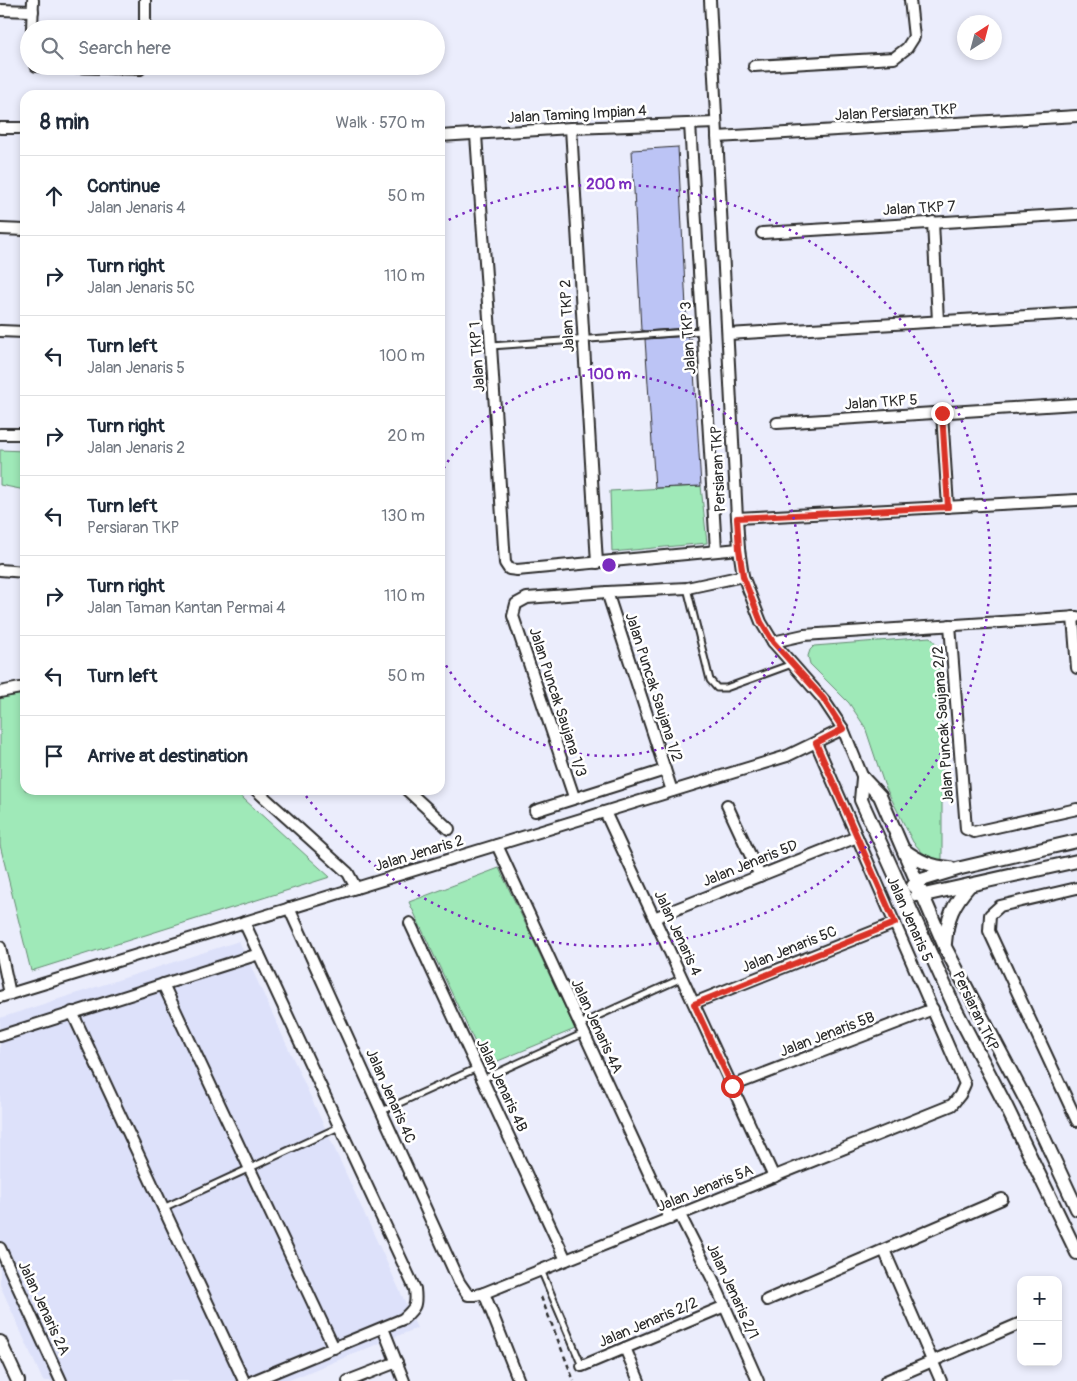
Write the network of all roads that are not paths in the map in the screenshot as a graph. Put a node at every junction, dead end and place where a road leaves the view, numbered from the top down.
1 (33, 0) edge
2 (145, 0) edge
3 (710, 0) edge
4 (910, 0) edge
5 (0, 10) edge
6 (33, 11) junction
7 (32, 20) edge
8 (145, 20) edge
9 (754, 66) dead end
10 (1077, 116) edge
11 (716, 123) junction
12 (690, 124) junction
13 (0, 128) edge
14 (20, 128) edge
15 (571, 128) junction
16 (476, 135) junction
17 (445, 136) edge
18 (716, 137) junction
19 (1077, 214) edge
20 (933, 222) junction
21 (0, 229) edge
22 (20, 230) edge
23 (762, 233) dead end
24 (1077, 312) edge
25 (938, 321) junction
26 (0, 331) edge
27 (20, 332) edge
28 (702, 332) junction
29 (728, 334) junction
30 (583, 340) junction
31 (491, 346) junction
32 (1077, 404) edge
33 (942, 413) junction
34 (776, 423) dead end
35 (0, 434) edge
36 (20, 434) edge
37 (1077, 500) edge
38 (948, 507) junction
39 (737, 518) junction
40 (739, 549) junction
41 (716, 550) junction
42 (597, 562) junction
43 (0, 570) edge
44 (20, 572) edge
45 (743, 576) junction
46 (687, 588) junction
47 (607, 592) junction
48 (1075, 617) edge
49 (950, 625) junction
50 (773, 642) junction
51 (792, 664) junction
52 (1077, 668) edge
53 (20, 688) edge
54 (0, 692) edge
55 (843, 729) junction
56 (816, 743) junction
57 (665, 770) junction
58 (863, 778) junction
59 (672, 791) junction
60 (262, 795) edge
61 (412, 795) edge
62 (574, 798) junction
63 (727, 805) dead end
64 (1077, 809) edge
65 (535, 811) dead end
66 (605, 812) junction
67 (449, 829) dead end
68 (857, 836) junction
69 (1077, 841) edge
70 (496, 845) junction
71 (904, 850) junction
72 (1077, 861) edge
73 (961, 868) junction
74 (760, 876) junction
75 (918, 881) junction
76 (970, 885) junction
77 (356, 888) junction
78 (1077, 888) edge
79 (904, 895) junction
80 (924, 895) junction
81 (289, 908) junction
82 (654, 918) junction
83 (244, 922) junction
84 (410, 923) dead end
85 (895, 923) junction
86 (0, 947) edge
87 (945, 947) junction
88 (258, 954) junction
89 (682, 978) junction
90 (163, 984) junction
91 (5, 996) edge
92 (694, 1004) junction
93 (932, 1009) junction
94 (72, 1012) junction
95 (582, 1029) junction
96 (0, 1036) edge
97 (477, 1068) junction
98 (482, 1079) junction
99 (732, 1086) junction
100 (952, 1105) joint
101 (381, 1111) junction
102 (1077, 1121) edge
103 (339, 1127) junction
104 (250, 1168) junction
105 (774, 1177) junction
106 (1002, 1199) dead end
107 (163, 1208) junction
108 (1077, 1209) edge
109 (680, 1215) junction
110 (670, 1219) junction
111 (0, 1248) edge
112 (884, 1250) junction
113 (1077, 1253) edge
114 (566, 1260) junction
115 (541, 1270) junction
116 (484, 1293) junction
117 (468, 1295) joint
118 (767, 1300) dead end
119 (725, 1306) junction
120 (1017, 1325) edge
121 (384, 1328) junction
122 (1, 1347) edge
123 (334, 1348) junction
124 (625, 1348) junction
125 (933, 1361) junction
126 (397, 1362) junction
127 (582, 1366) joint
128 (18, 1381) edge
129 (61, 1381) edge
130 (244, 1381) edge
131 (253, 1381) edge
132 (348, 1381) edge
133 (404, 1381) edge
134 (519, 1381) edge
135 (639, 1381) edge
136 (758, 1381) edge
137 (886, 1381) edge
138 (941, 1381) edge

1 - 6 street
2 - 8 street
3 - 11 street, Persiaran TKP
4 - 9 street
5 - 6 street
6 - 7 street
10 - 18 street, Jalan Persiaran TKP
11 - 12 street, Jalan Taming Impian 4
11 - 18 street, Persiaran TKP
12 - 15 street, Jalan Taming Impian 4
12 - 28 street, Jalan TKP 3
13 - 14 street
15 - 16 street, Jalan Taming Impian 4
15 - 30 street, Jalan TKP 2
16 - 17 street, Jalan Taming Impian 4
16 - 31 street, Jalan TKP 1
18 - 29 street, Persiaran TKP
19 - 20 street, Jalan TKP 7
20 - 23 street, Jalan TKP 7
20 - 25 street
21 - 22 street
24 - 25 street
25 - 29 street
26 - 27 street
28 - 30 lane
28 - 41 street, Jalan TKP 3
29 - 39 street, Persiaran TKP
30 - 31 lane
30 - 42 street, Jalan TKP 2
31 - 42 street, Jalan TKP 1
32 - 33 street, Jalan TKP 5
33 - 34 street, Jalan TKP 5
33 - 38 street
35 - 36 street
37 - 38 street
38 - 39 street
39 - 40 street, Persiaran TKP
40 - 41 street
40 - 45 street, Persiaran TKP
41 - 42 street
43 - 44 street
45 - 46 street
45 - 50 street, Persiaran TKP
46 - 47 street
46 - 51 lane
47 - 57 street, Jalan Puncak Saujana 1/2
47 - 62 street, Jalan Puncak Saujana 1/3
48 - 49 street
48 - 52 street
49 - 50 street
49 - 64 street, Jalan Puncak Saujana 2/2
50 - 51 street, Persiaran TKP
51 - 55 street, Persiaran TKP
53 - 54 street
55 - 56 street, Jalan Jenaris 2
55 - 58 street, Persiaran TKP
56 - 59 street, Jalan Jenaris 2
56 - 68 street, Jalan Jenaris 5
57 - 59 street, Jalan Puncak Saujana 1/2
57 - 62 street
58 - 71 street, Persiaran TKP
58 - 79 street, Persiaran TKP
59 - 66 street, Jalan Jenaris 2
60 - 77 street
61 - 67 street
62 - 65 street
63 - 74 street
66 - 70 street, Jalan Jenaris 2
66 - 82 street, Jalan Jenaris 4
68 - 74 street, Jalan Jenaris 5D
68 - 85 street, Jalan Jenaris 5
69 - 73 street
70 - 77 street, Jalan Jenaris 2
70 - 95 street, Jalan Jenaris 4A
71 - 73 street
71 - 75 street, Persiaran TKP
72 - 76 street
73 - 75 street
74 - 82 street, Jalan Jenaris 5D
75 - 79 street
75 - 80 street, Persiaran TKP
76 - 80 street
76 - 87 street
77 - 81 street, Jalan Jenaris 2
78 - 102 street
79 - 80 street
79 - 113 street, Persiaran TKP
80 - 87 street, Persiaran TKP
81 - 83 street, Jalan Jenaris 2
81 - 101 street, Jalan Jenaris 4C
82 - 89 street, Jalan Jenaris 4
83 - 88 street
83 - 91 street, Jalan Jenaris 2
84 - 97 street, Jalan Jenaris 4B
85 - 92 street, Jalan Jenaris 5C
85 - 93 street, Jalan Jenaris 5
86 - 91 street
87 - 108 street, Persiaran TKP
88 - 90 street
88 - 103 street
89 - 92 street, Jalan Jenaris 4
89 - 95 lane
90 - 94 street
90 - 104 street
92 - 99 street, Jalan Jenaris 4
93 - 99 street, Jalan Jenaris 5B
93 - 100 street, Jalan Jenaris 5
94 - 96 street
94 - 107 street
95 - 98 lane
95 - 110 street, Jalan Jenaris 4A
97 - 98 street, Jalan Jenaris 4B
97 - 101 lane
98 - 114 street, Jalan Jenaris 4B
99 - 105 street, Jalan Jenaris 4
100 - 105 street, Jalan Jenaris 5A
101 - 117 street, Jalan Jenaris 4C
103 - 104 lane
103 - 121 street
104 - 107 lane
104 - 123 street
105 - 109 street, Jalan Jenaris 5A
106 - 112 street
107 - 130 street
109 - 110 street, Jalan Jenaris 5A
109 - 119 street, Jalan Jenaris 2/1
110 - 114 street, Jalan Jenaris 5A
111 - 129 street, Jalan Jenaris 2A
112 - 118 street
112 - 125 street
114 - 115 street, Jalan Jenaris 5A
115 - 116 street, Jalan Jenaris 5A
115 - 127 lane
116 - 117 street, Jalan Jenaris 5A
116 - 134 street
119 - 124 street, Jalan Jenaris 2/2
119 - 136 street, Jalan Jenaris 2/1
120 - 125 street
121 - 123 street
121 - 126 street
122 - 128 street
123 - 131 street
124 - 127 street, Jalan Jenaris 2/2
124 - 135 street
125 - 137 street
125 - 138 street
126 - 132 street
126 - 133 street

